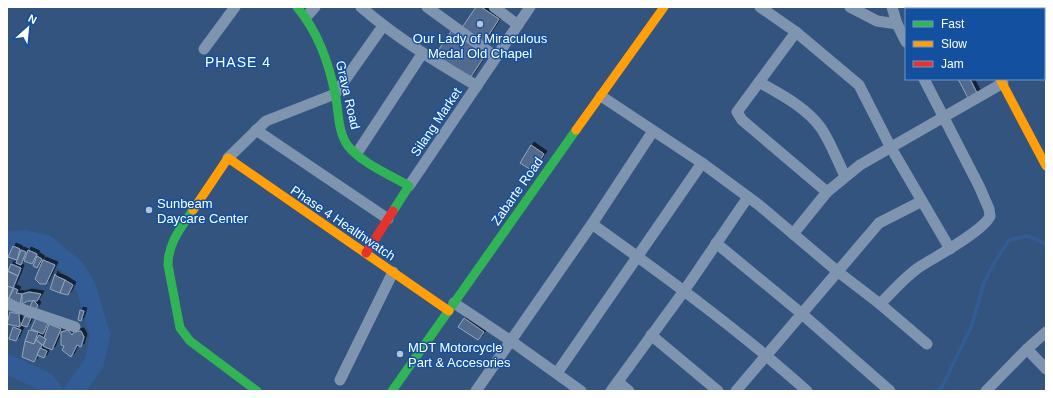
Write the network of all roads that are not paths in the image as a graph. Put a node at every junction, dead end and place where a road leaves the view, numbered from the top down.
1 (235, 7) edge
2 (297, 7) edge
3 (315, 7) edge
4 (361, 7) edge
5 (427, 7) edge
6 (494, 7) edge
7 (530, 7) edge
8 (760, 7) edge
9 (850, 7) edge
10 (892, 7) edge
11 (661, 8) edge
12 (306, 17) junction
13 (897, 24) junction
14 (518, 25) junction
15 (383, 26) junction
16 (796, 32) junction
17 (905, 40) edge
18 (204, 49) dead end
19 (422, 54) junction
20 (496, 58) junction
21 (924, 80) edge
22 (1001, 81) edge
23 (759, 82) junction
24 (477, 86) junction
25 (335, 94) junction
26 (601, 96) junction
27 (943, 117) junction
28 (256, 130) junction
29 (653, 131) junction
30 (890, 146) junction
31 (356, 153) junction
32 (226, 161) junction
33 (702, 163) junction
34 (1046, 166) edge
35 (844, 176) junction
36 (409, 186) junction
37 (827, 192) junction
38 (748, 197) junction
39 (922, 201) junction
40 (388, 219) junction
41 (592, 224) junction
42 (793, 234) junction
43 (716, 243) junction
44 (950, 249) junction
45 (366, 253) junction
46 (638, 257) junction
47 (837, 271) junction
48 (393, 272) junction
49 (684, 291) junction
50 (7, 304) edge
51 (880, 304) junction
52 (451, 307) junction
53 (802, 314) junction
54 (75, 327) dead end
55 (1046, 332) edge
56 (651, 335) junction
57 (511, 340) junction
58 (927, 344) dead end
59 (1027, 349) junction
60 (767, 355) junction
61 (1046, 369) edge
62 (557, 373) junction
63 (340, 380) dead end
64 (615, 387) edge
65 (988, 390) edge
66 (257, 391) edge
67 (392, 391) edge
68 (476, 391) edge
69 (581, 391) edge
70 (629, 391) edge
71 (718, 391) edge
72 (736, 391) edge
73 (807, 391) edge
74 (890, 391) edge

1 - 18 street
2 - 12 street, Grava Road
3 - 12 street
4 - 15 street
5 - 20 street
6 - 14 street
7 - 14 street, Silang Market
8 - 16 street
9 - 13 street
10 - 13 street
11 - 26 street, Zabarte Road
12 - 25 street, Grava Road
13 - 17 street
14 - 20 street, Silang Market
15 - 19 street
15 - 25 street
16 - 23 street
16 - 30 street
19 - 24 street
19 - 31 street
20 - 24 street, Silang Market
21 - 27 street
22 - 27 street
22 - 34 street
23 - 35 street
23 - 37 street
24 - 36 street, Silang Market
25 - 28 street
25 - 31 street, Grava Road
26 - 29 street
26 - 52 street, Zabarte Road
27 - 30 street
27 - 44 street
28 - 32 street
28 - 40 street
29 - 33 street
29 - 41 street
30 - 35 street
30 - 39 street
31 - 36 street, Grava Road
32 - 45 street, Phase 4 Healthwatch
32 - 66 street
33 - 38 street
33 - 46 street
35 - 37 street
36 - 40 street, Silang Market
37 - 42 street
38 - 42 street
38 - 43 street
39 - 44 street
39 - 47 street
40 - 45 street, Silang Market
41 - 46 street
41 - 57 street
42 - 47 street
43 - 49 street
43 - 53 street
44 - 51 street
45 - 48 street, Phase 4 Healthwatch
46 - 49 street
46 - 62 street
47 - 51 street
47 - 53 street
48 - 52 street, Phase 4 Healthwatch
48 - 63 street
49 - 56 street
49 - 60 street
50 - 54 street
51 - 58 street
52 - 57 street
52 - 67 street, Zabarte Road
53 - 60 street
53 - 74 street
55 - 59 street
56 - 64 street
56 - 71 street
57 - 62 street
57 - 68 street
59 - 61 street
59 - 65 street
60 - 72 street
60 - 73 street
62 - 69 street
64 - 70 street

